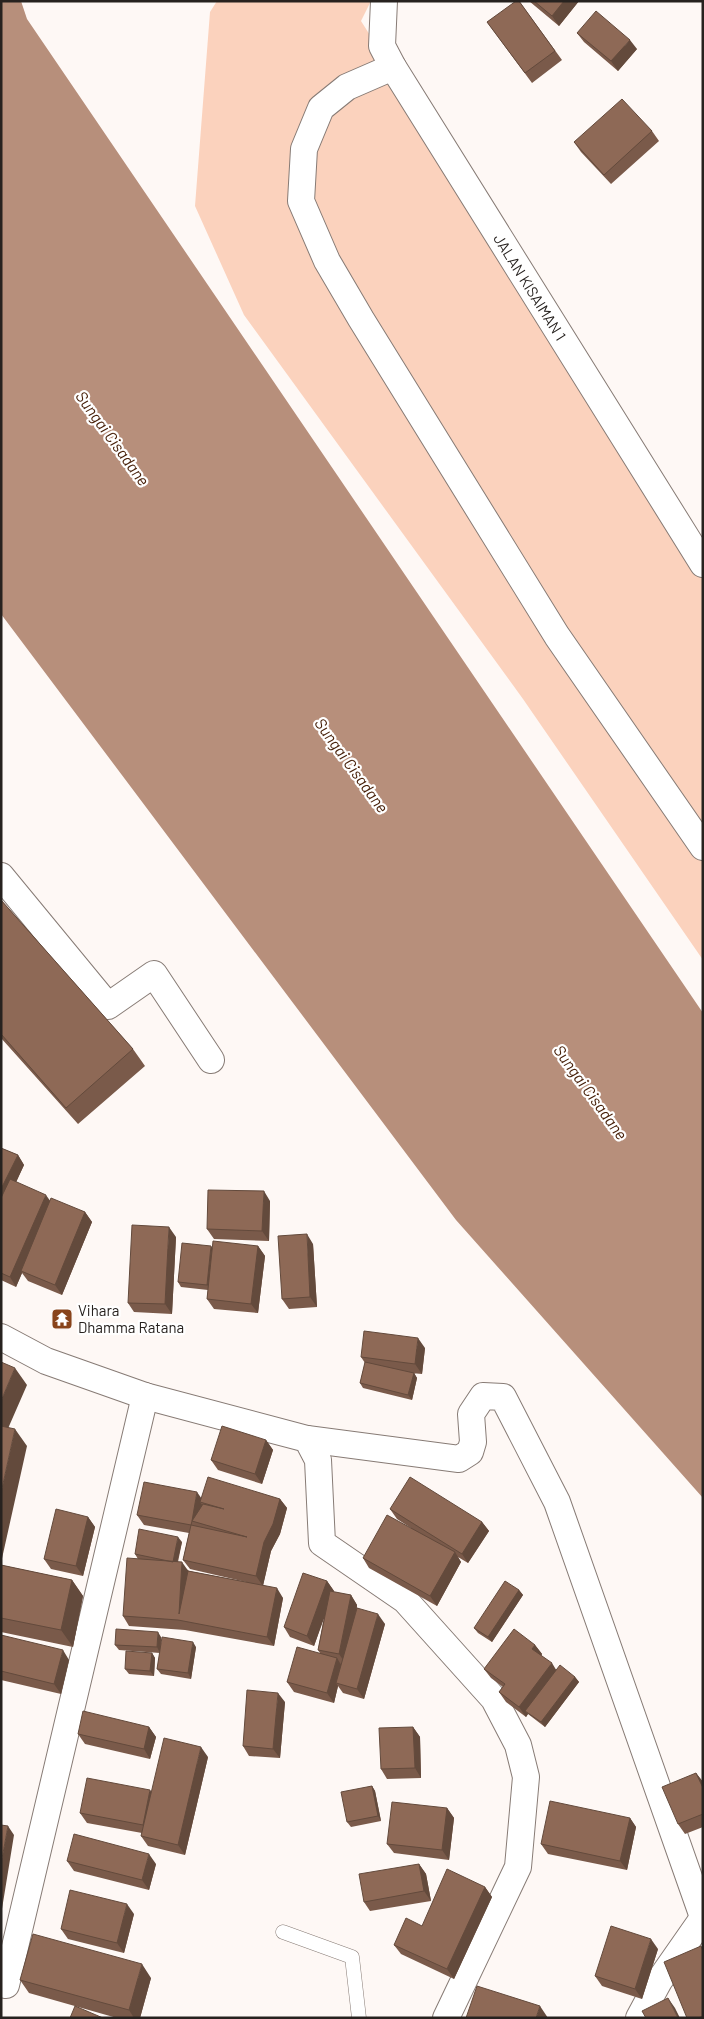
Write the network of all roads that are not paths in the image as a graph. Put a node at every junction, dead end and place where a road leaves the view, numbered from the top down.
1 (384, 1) edge
2 (393, 67) junction
3 (703, 564) edge
4 (703, 847) edge
5 (1, 876) edge
6 (211, 1060) dead end
7 (1, 1337) edge
8 (145, 1396) junction
9 (307, 1438) junction
10 (703, 1918) edge
11 (283, 1932) dead end
12 (6, 1985) dead end
13 (359, 2018) edge
14 (446, 2018) edge
15 (639, 2018) edge

1 - 2 street, JALAN KISAIMAN 1
2 - 3 street, JALAN KISAIMAN 1
2 - 4 street
5 - 6 street
7 - 8 street
8 - 9 street
8 - 12 street
9 - 10 street
9 - 14 street
10 - 15 street
11 - 13 lane

